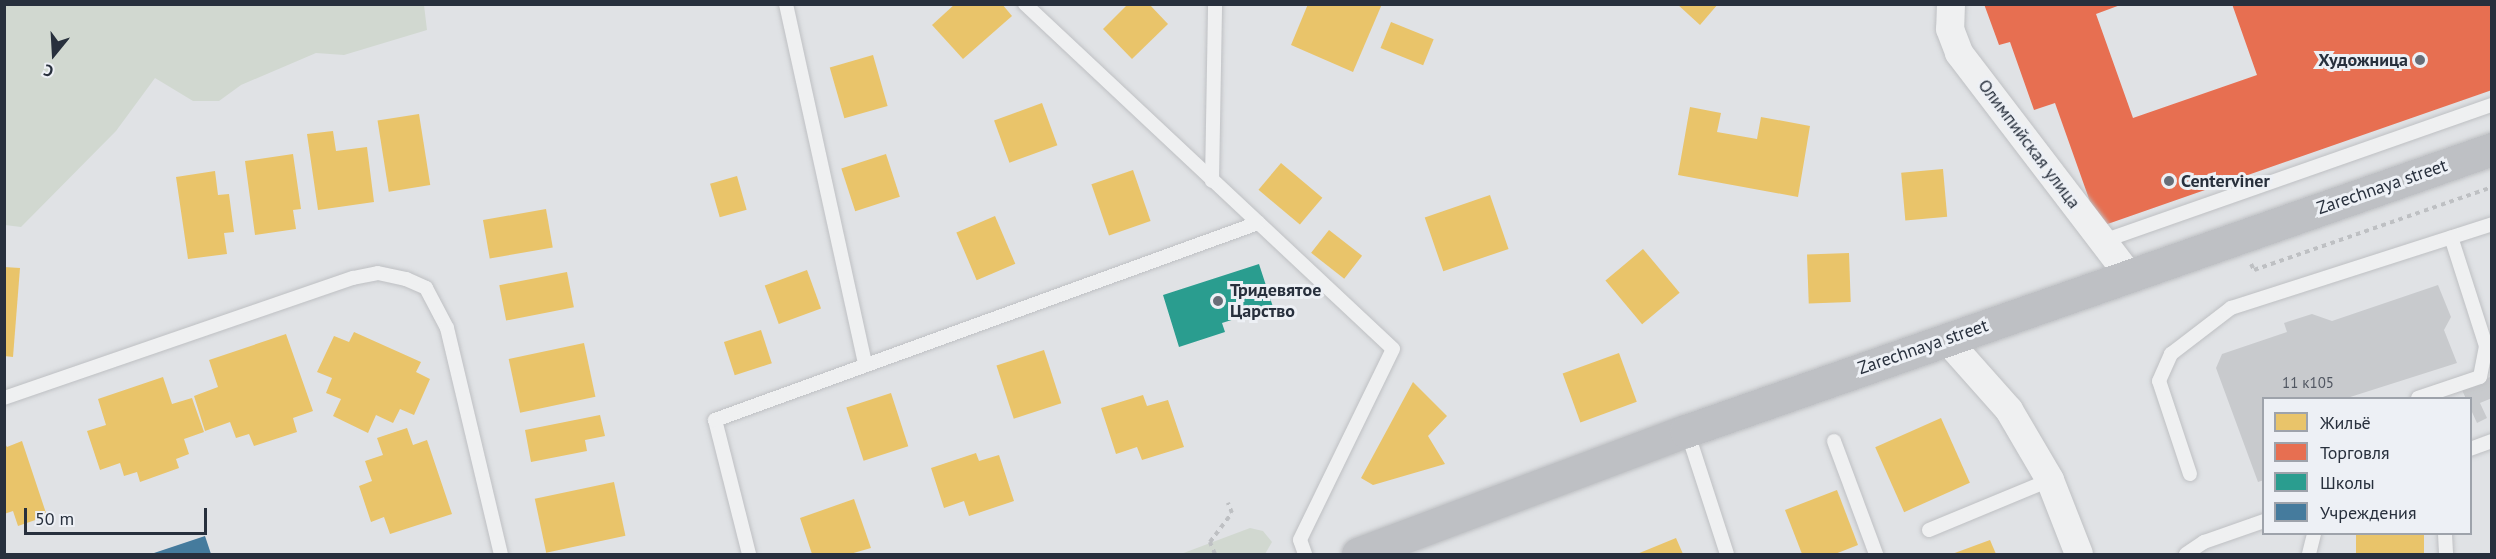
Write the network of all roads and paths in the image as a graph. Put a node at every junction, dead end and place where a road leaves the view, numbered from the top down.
1 (786, 4) edge
2 (1025, 4) edge
3 (1215, 4) edge
4 (1951, 4) edge
5 (2492, 105) edge
6 (2492, 149) edge
7 (1212, 181) junction
8 (2492, 187) edge
9 (1258, 223) junction
10 (2492, 224) edge
11 (2451, 237) junction
12 (2103, 241) junction
13 (2254, 270) dead end
14 (2129, 275) junction
15 (1946, 339) junction
16 (865, 363) junction
17 (2424, 397) edge
18 (4, 398) edge
19 (1686, 430) junction
20 (1834, 441) dead end
21 (2492, 441) edge
22 (2472, 448) edge
23 (2190, 474) dead end
24 (2050, 480) junction
25 (1228, 503) dead end
26 (2262, 522) edge
27 (1929, 530) dead end
28 (2314, 535) edge
29 (2445, 535) edge
30 (501, 555) edge
31 (749, 555) edge
32 (1215, 555) edge
33 (1305, 555) edge
34 (1358, 555) edge
35 (1728, 555) edge
36 (1875, 555) edge
37 (2079, 555) edge
38 (2186, 555) edge
39 (2309, 555) edge
40 (2446, 555) edge

1 - 16 lane
2 - 7 lane
3 - 7 lane
4 - 12 street, Олимпийская улица
5 - 12 lane
6 - 14 main road, Zarechnaya street
7 - 9 lane
8 - 13 path
9 - 16 lane
9 - 33 lane
10 - 11 lane
11 - 17 lane
11 - 23 lane
12 - 14 street, Олимпийская улица
14 - 15 main road, Zarechnaya street
15 - 19 main road, Zarechnaya street
15 - 24 street
16 - 31 lane
18 - 30 lane
19 - 34 main road, Zarechnaya street
19 - 35 lane
20 - 36 lane
21 - 22 lane
24 - 27 lane
24 - 37 street
25 - 32 path
26 - 38 lane
28 - 39 lane
29 - 40 lane

